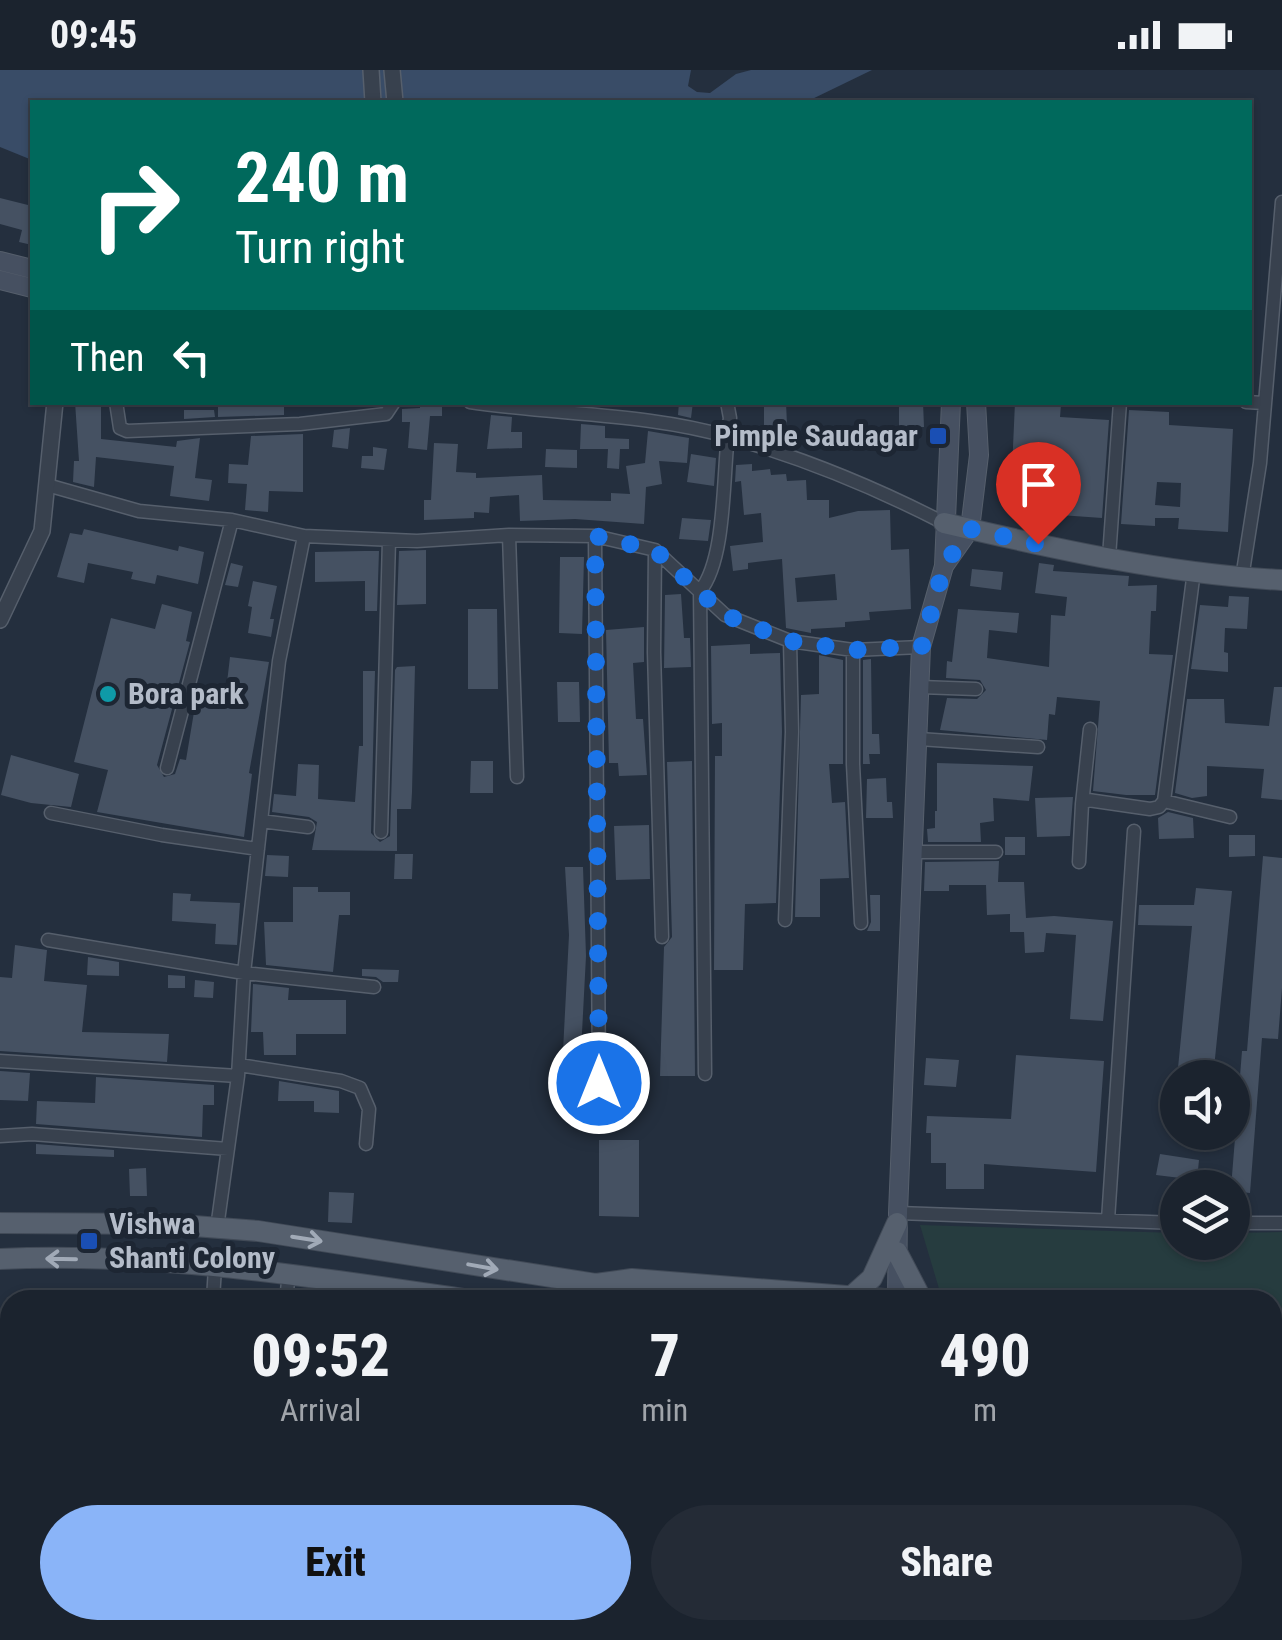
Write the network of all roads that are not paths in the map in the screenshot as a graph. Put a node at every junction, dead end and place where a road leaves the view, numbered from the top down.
1 (370, 70) edge
2 (392, 70) edge
3 (372, 100) edge
4 (394, 100) edge
5 (1282, 202) edge
6 (0, 261) edge
7 (30, 268) edge
8 (0, 280) edge
9 (30, 288) edge
10 (1252, 403) edge
11 (1264, 404) junction
12 (55, 405) edge
13 (116, 405) edge
14 (392, 405) edge
15 (498, 405) edge
16 (728, 405) edge
17 (950, 405) edge
18 (976, 405) edge
19 (1120, 405) edge
20 (727, 436) junction
21 (48, 486) junction
22 (232, 520) junction
23 (944, 523) junction
24 (970, 529) junction
25 (509, 535) junction
26 (304, 536) junction
27 (595, 536) junction
28 (390, 540) junction
29 (655, 550) junction
30 (1109, 557) junction
31 (944, 566) junction
32 (1194, 572) junction
33 (1242, 578) junction
34 (1282, 580) edge
35 (700, 591) junction
36 (0, 620) edge
37 (790, 641) junction
38 (922, 646) junction
39 (854, 650) junction
40 (920, 687) junction
41 (976, 689) dead end
42 (1090, 729) dead end
43 (919, 739) junction
44 (1038, 747) dead end
45 (168, 768) dead end
46 (518, 777) dead end
47 (1164, 800) junction
48 (1082, 804) junction
49 (51, 813) dead end
50 (1230, 817) dead end
51 (261, 821) junction
52 (308, 826) dead end
53 (1134, 830) dead end
54 (381, 832) dead end
55 (258, 849) junction
56 (914, 852) junction
57 (996, 852) dead end
58 (1079, 862) dead end
59 (785, 920) dead end
60 (861, 923) dead end
61 (662, 937) dead end
62 (48, 940) dead end
63 (244, 972) junction
64 (374, 987) dead end
65 (0, 1061) edge
66 (239, 1070) junction
67 (705, 1074) dead end
68 (599, 1083) dead end
69 (0, 1136) edge
70 (366, 1144) dead end
71 (228, 1150) junction
72 (898, 1218) junction
73 (1108, 1220) junction
74 (1160, 1222) edge
75 (0, 1223) edge
76 (1250, 1223) edge
77 (1282, 1223) edge
78 (217, 1228) junction
79 (897, 1252) junction
80 (0, 1259) edge
81 (215, 1267) junction
82 (289, 1273) junction
83 (596, 1284) junction
84 (214, 1290) edge
85 (287, 1290) edge
86 (350, 1290) edge
87 (628, 1290) edge
88 (774, 1290) edge
89 (859, 1290) edge
90 (897, 1290) edge
91 (917, 1290) edge

1 - 3 street
2 - 4 street
5 - 11 street
6 - 7 main road
8 - 9 main road
10 - 11 street
11 - 33 street
12 - 21 street
13 - 14 street
15 - 20 street
16 - 20 street
17 - 23 main road
18 - 24 main road
19 - 30 street
20 - 23 street
20 - 35 street
21 - 22 street
21 - 36 street
22 - 26 street
22 - 45 street
23 - 24 main road
23 - 31 main road
24 - 30 main road
24 - 31 main road
25 - 27 street
25 - 28 street
25 - 46 street
26 - 28 street
26 - 51 street
27 - 29 street
27 - 68 street
28 - 54 street
29 - 35 street
29 - 61 street
30 - 32 main road
31 - 38 main road
32 - 33 main road
32 - 47 street
33 - 34 main road
35 - 37 street
35 - 67 street
37 - 39 street
37 - 59 street
38 - 39 street
38 - 40 main road
39 - 60 street
40 - 41 street
40 - 43 main road
42 - 48 street
43 - 44 street
43 - 56 main road
47 - 48 street
47 - 50 street
48 - 58 street
49 - 55 street
51 - 52 street
51 - 55 street
53 - 73 street
55 - 63 street
56 - 57 street
56 - 72 main road
62 - 63 street
63 - 64 street
63 - 66 street
65 - 66 street
66 - 70 street
66 - 71 street
69 - 71 street
71 - 78 street
72 - 73 street
72 - 79 main road
72 - 89 main road
73 - 74 street
75 - 78 main road
76 - 77 street
78 -> 83 main road
79 - 90 main road
79 - 91 main road
81 -> 80 main road
81 - 82 main road
81 - 84 street
82 - 85 street
82 - 86 main road
83 - 87 main road
83 - 88 main road

